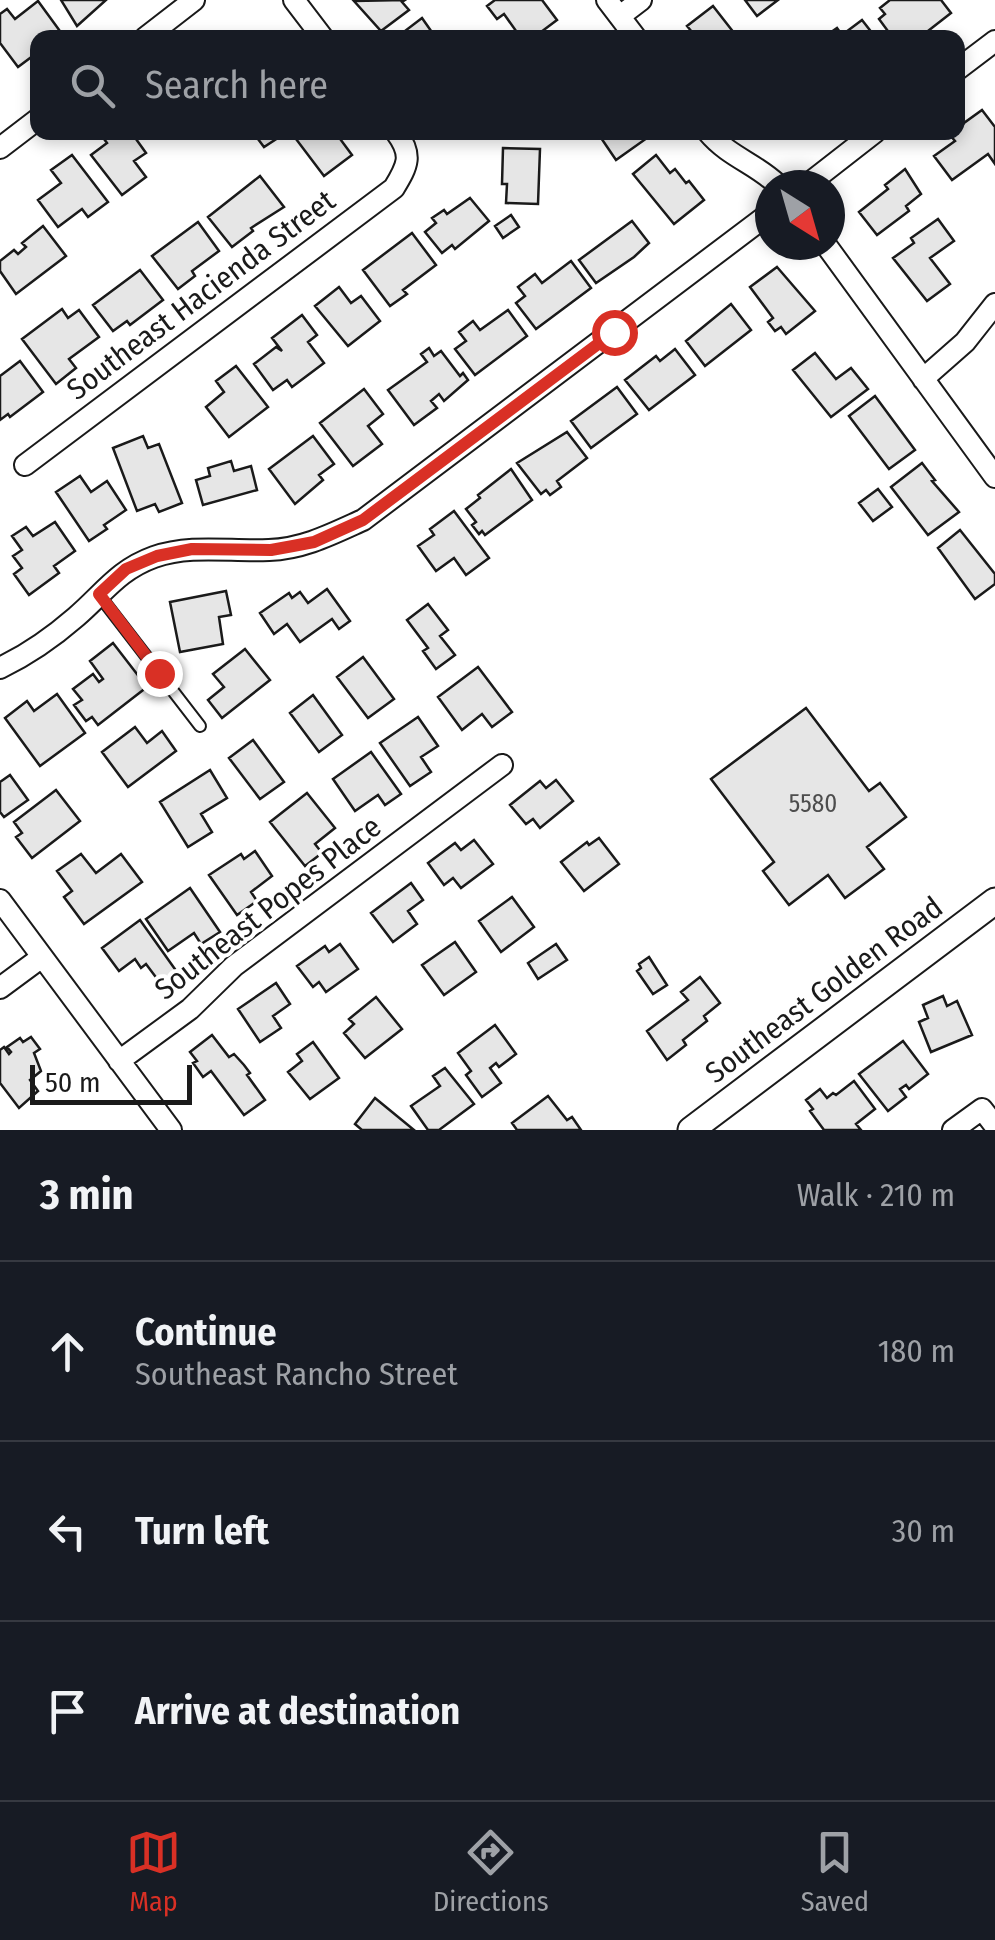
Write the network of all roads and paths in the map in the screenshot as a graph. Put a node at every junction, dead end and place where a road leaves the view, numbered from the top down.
1 (194, 0) edge
2 (294, 0) edge
3 (641, 0) edge
4 (613, 8) edge
5 (155, 30) edge
6 (316, 30) edge
7 (630, 30) edge
8 (995, 40) edge
9 (965, 64) edge
10 (30, 125) edge
11 (401, 140) edge
12 (715, 140) edge
13 (866, 140) edge
14 (0, 148) edge
15 (763, 170) edge
16 (827, 170) edge
17 (755, 224) edge
18 (837, 260) edge
19 (995, 304) edge
20 (923, 379) junction
21 (26, 465) dead end
22 (995, 477) edge
23 (99, 594) junction
24 (0, 668) edge
25 (200, 726) dead end
26 (502, 765) dead end
27 (0, 900) edge
28 (995, 901) edge
29 (42, 957) junction
30 (0, 988) edge
31 (119, 1061) junction
32 (995, 1126) edge
33 (697, 1128) edge
34 (170, 1130) edge
35 (953, 1130) edge

1 - 5 street
2 - 6 street
3 - 4 street
4 - 7 street
8 - 9 street
10 - 14 street
11 - 21 street, Southeast Hacienda Street
12 - 15 street
13 - 16 street
17 - 23 street
18 - 20 street
19 - 20 street
20 - 22 street
23 - 24 street
23 - 25 lane
26 - 31 street, Southeast Popes Place
27 - 29 street
28 - 33 street, Southeast Golden Road
29 - 30 street
29 - 31 street
31 - 34 street
32 - 35 street

